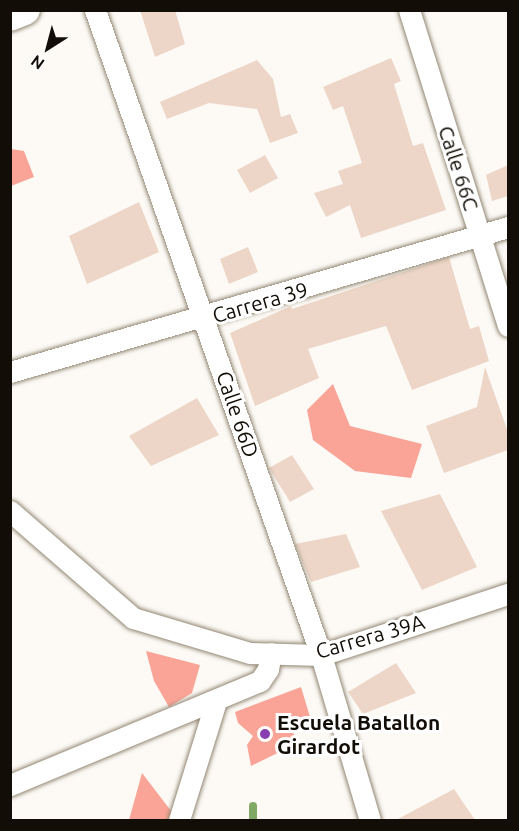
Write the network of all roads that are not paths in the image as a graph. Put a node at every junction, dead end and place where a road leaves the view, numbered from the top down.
1 (25, 10) edge
2 (95, 10) edge
3 (409, 10) edge
4 (10, 16) edge
5 (508, 227) edge
6 (481, 237) junction
7 (204, 318) junction
8 (508, 326) edge
9 (10, 372) edge
10 (10, 511) edge
11 (508, 594) edge
12 (271, 653) junction
13 (321, 655) junction
14 (216, 701) junction
15 (10, 785) edge
16 (179, 820) edge
17 (370, 820) edge

1 - 4 street
2 - 7 street, Calle 66D
3 - 6 street, Calle 66C
5 - 6 street, Carrera 39
6 - 7 street, Carrera 39
6 - 8 street, Calle 66C
7 - 9 street, Carrera 39
7 - 13 street, Calle 66D
10 - 12 street, Carrera 39A
11 - 13 street, Carrera 39A
12 - 13 street, Carrera 39A
12 - 14 street
13 - 17 street, Calle 66D
14 - 15 street
14 - 16 street

